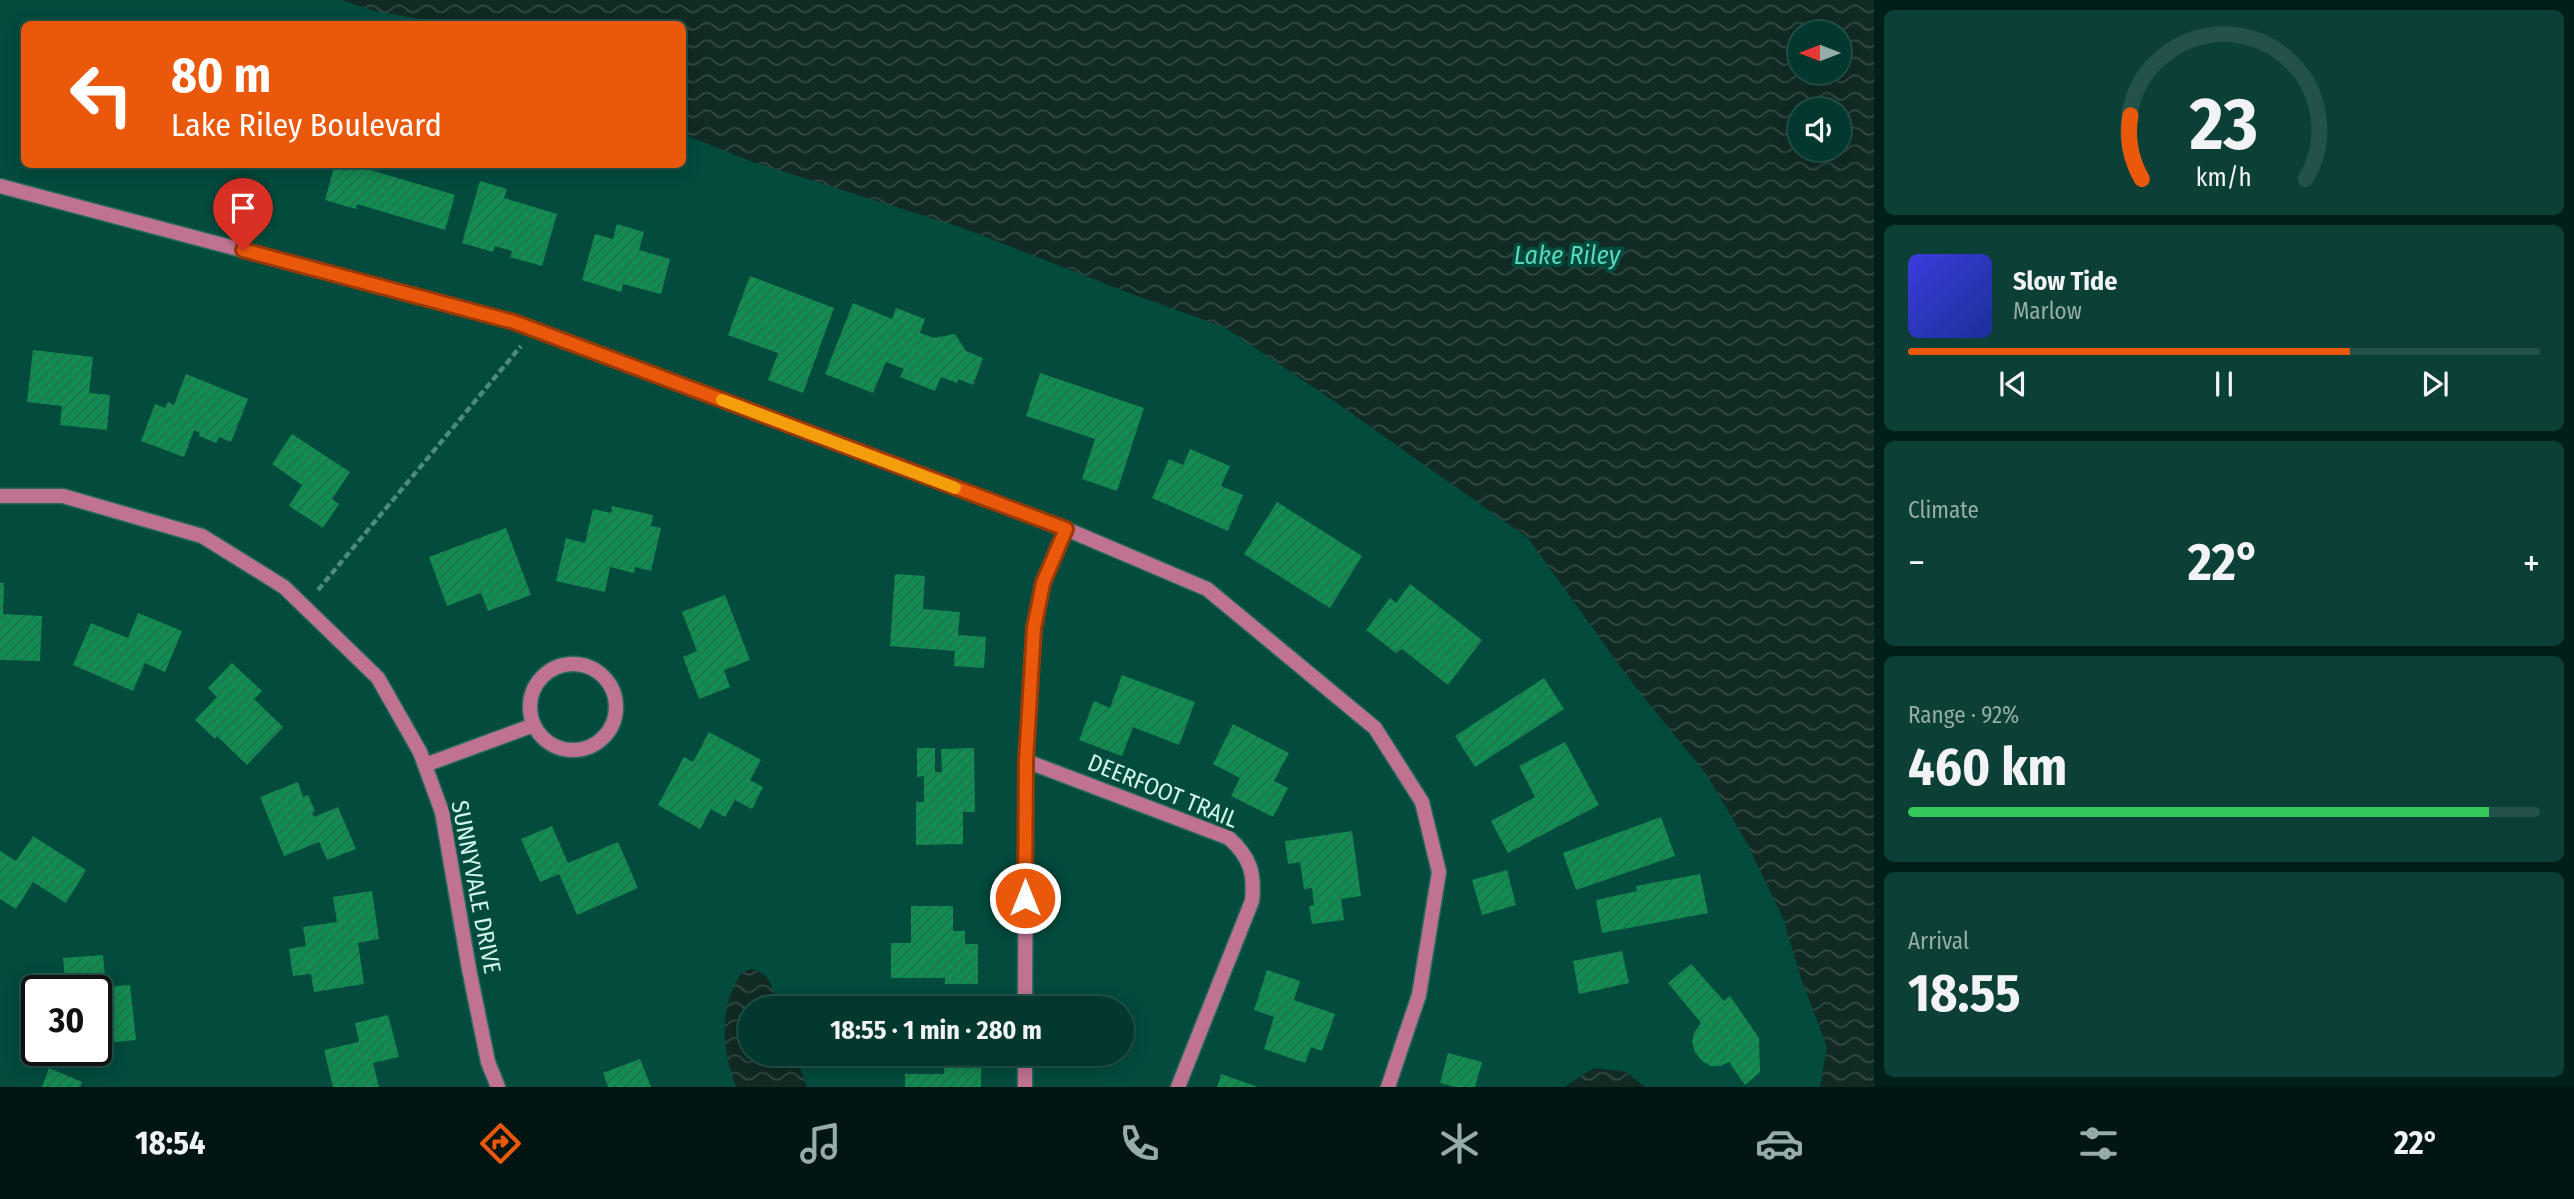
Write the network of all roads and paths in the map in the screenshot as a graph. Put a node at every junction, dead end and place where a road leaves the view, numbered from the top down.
1 (0, 186) edge
2 (534, 330) junction
3 (0, 496) edge
4 (1066, 529) junction
5 (304, 607) junction
6 (534, 725) junction
7 (1026, 761) junction
8 (425, 765) junction
9 (1025, 996) edge
10 (1025, 1066) edge
11 (498, 1087) edge
12 (1025, 1087) edge
13 (1178, 1087) edge
14 (1388, 1087) edge

1 - 2 street
2 - 4 street
2 - 5 path
3 - 5 street, SUNNYVALE DRIVE
4 - 7 street
4 - 14 street
5 - 8 street, SUNNYVALE DRIVE
6 - 6 street
6 - 8 street
7 - 9 street
7 - 13 street, DEERFOOT TRAIL
8 - 11 street, SUNNYVALE DRIVE
10 - 12 street

